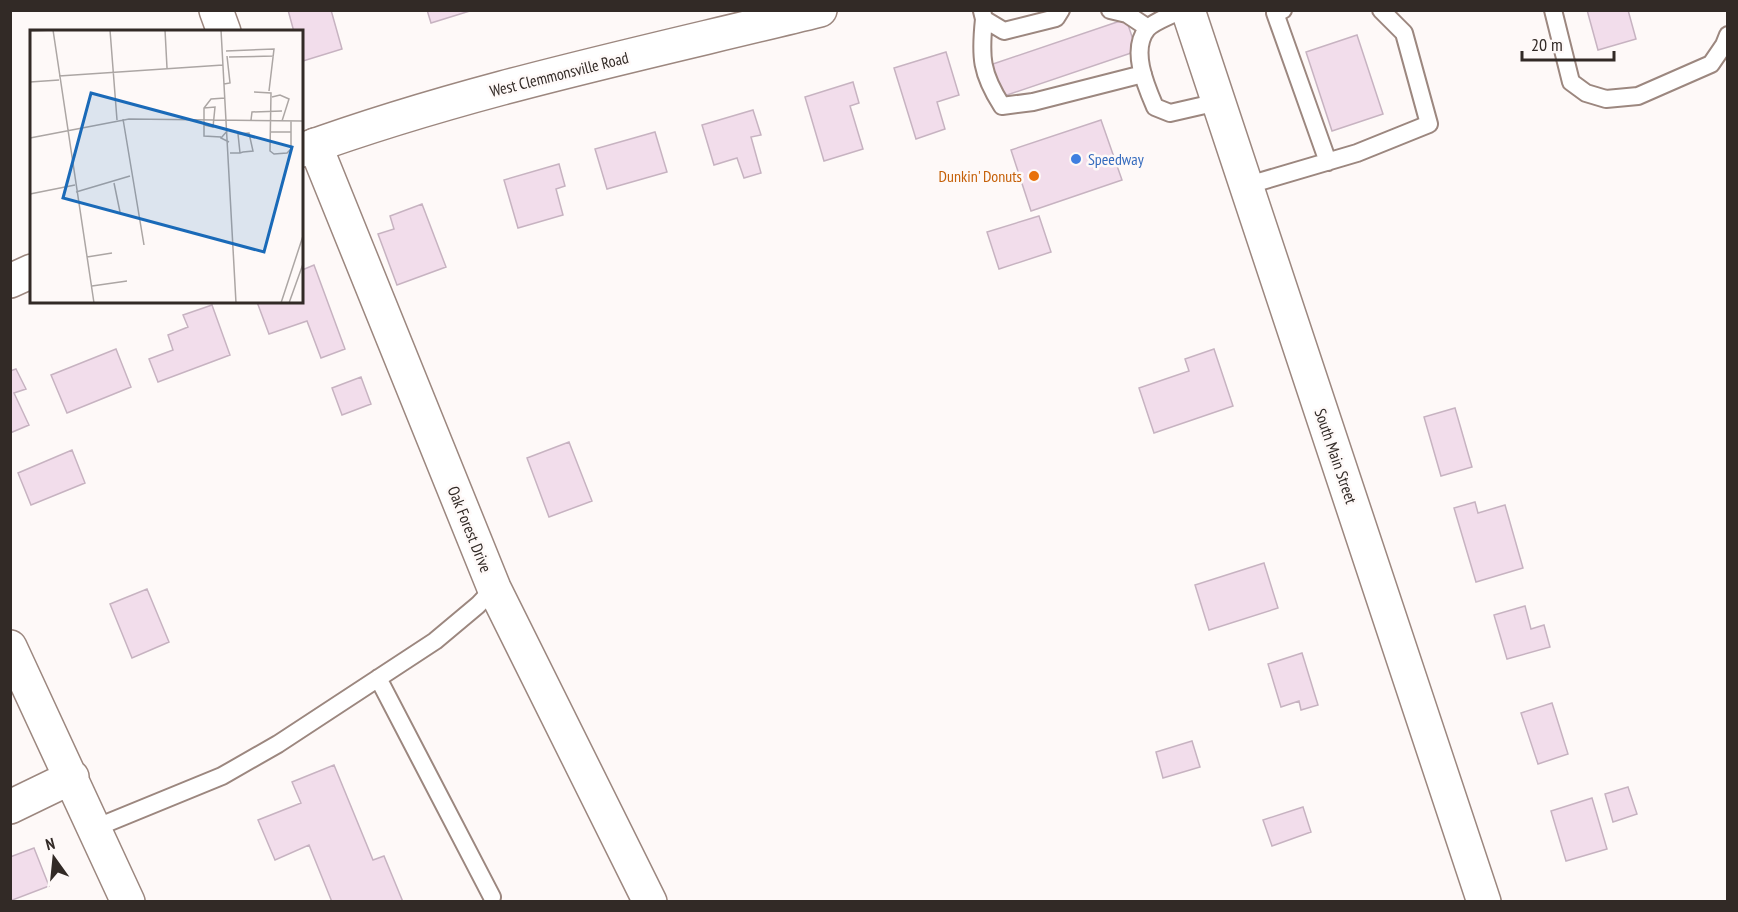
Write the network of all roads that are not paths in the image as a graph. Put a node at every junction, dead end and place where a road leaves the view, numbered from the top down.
1 (216, 10) edge
2 (820, 10) edge
3 (1061, 10) edge
4 (1110, 10) edge
5 (1181, 10) edge
6 (1188, 10) edge
7 (1283, 10) edge
8 (1381, 10) edge
9 (1553, 10) edge
10 (983, 15) edge
11 (1148, 28) junction
12 (223, 30) edge
13 (1728, 35) edge
14 (1143, 74) junction
15 (1218, 102) junction
16 (308, 148) edge
17 (1328, 162) junction
18 (1245, 186) junction
19 (30, 272) edge
20 (10, 281) edge
21 (494, 588) junction
22 (10, 647) edge
23 (378, 678) junction
24 (72, 777) junction
25 (10, 807) edge
26 (95, 828) junction
27 (492, 897) dead end
28 (128, 902) edge
29 (650, 902) edge
30 (1484, 902) edge

1 - 12 main road
2 - 16 main road, West Clemmonsville Road
3 - 10 lane
4 - 11 lane
5 - 11 lane
6 - 15 main road, South Main Street
7 - 17 lane
8 - 17 lane
9 - 13 lane
10 - 14 lane
11 - 14 lane
14 - 15 lane
15 - 18 main road, South Main Street
16 - 21 main road, Oak Forest Drive
17 - 18 lane
18 - 30 main road, South Main Street
19 - 20 main road
21 - 23 lane
21 - 29 main road, Oak Forest Drive
22 - 24 main road
23 - 26 lane
23 - 27 lane
24 - 25 main road
24 - 26 main road
26 - 28 main road

